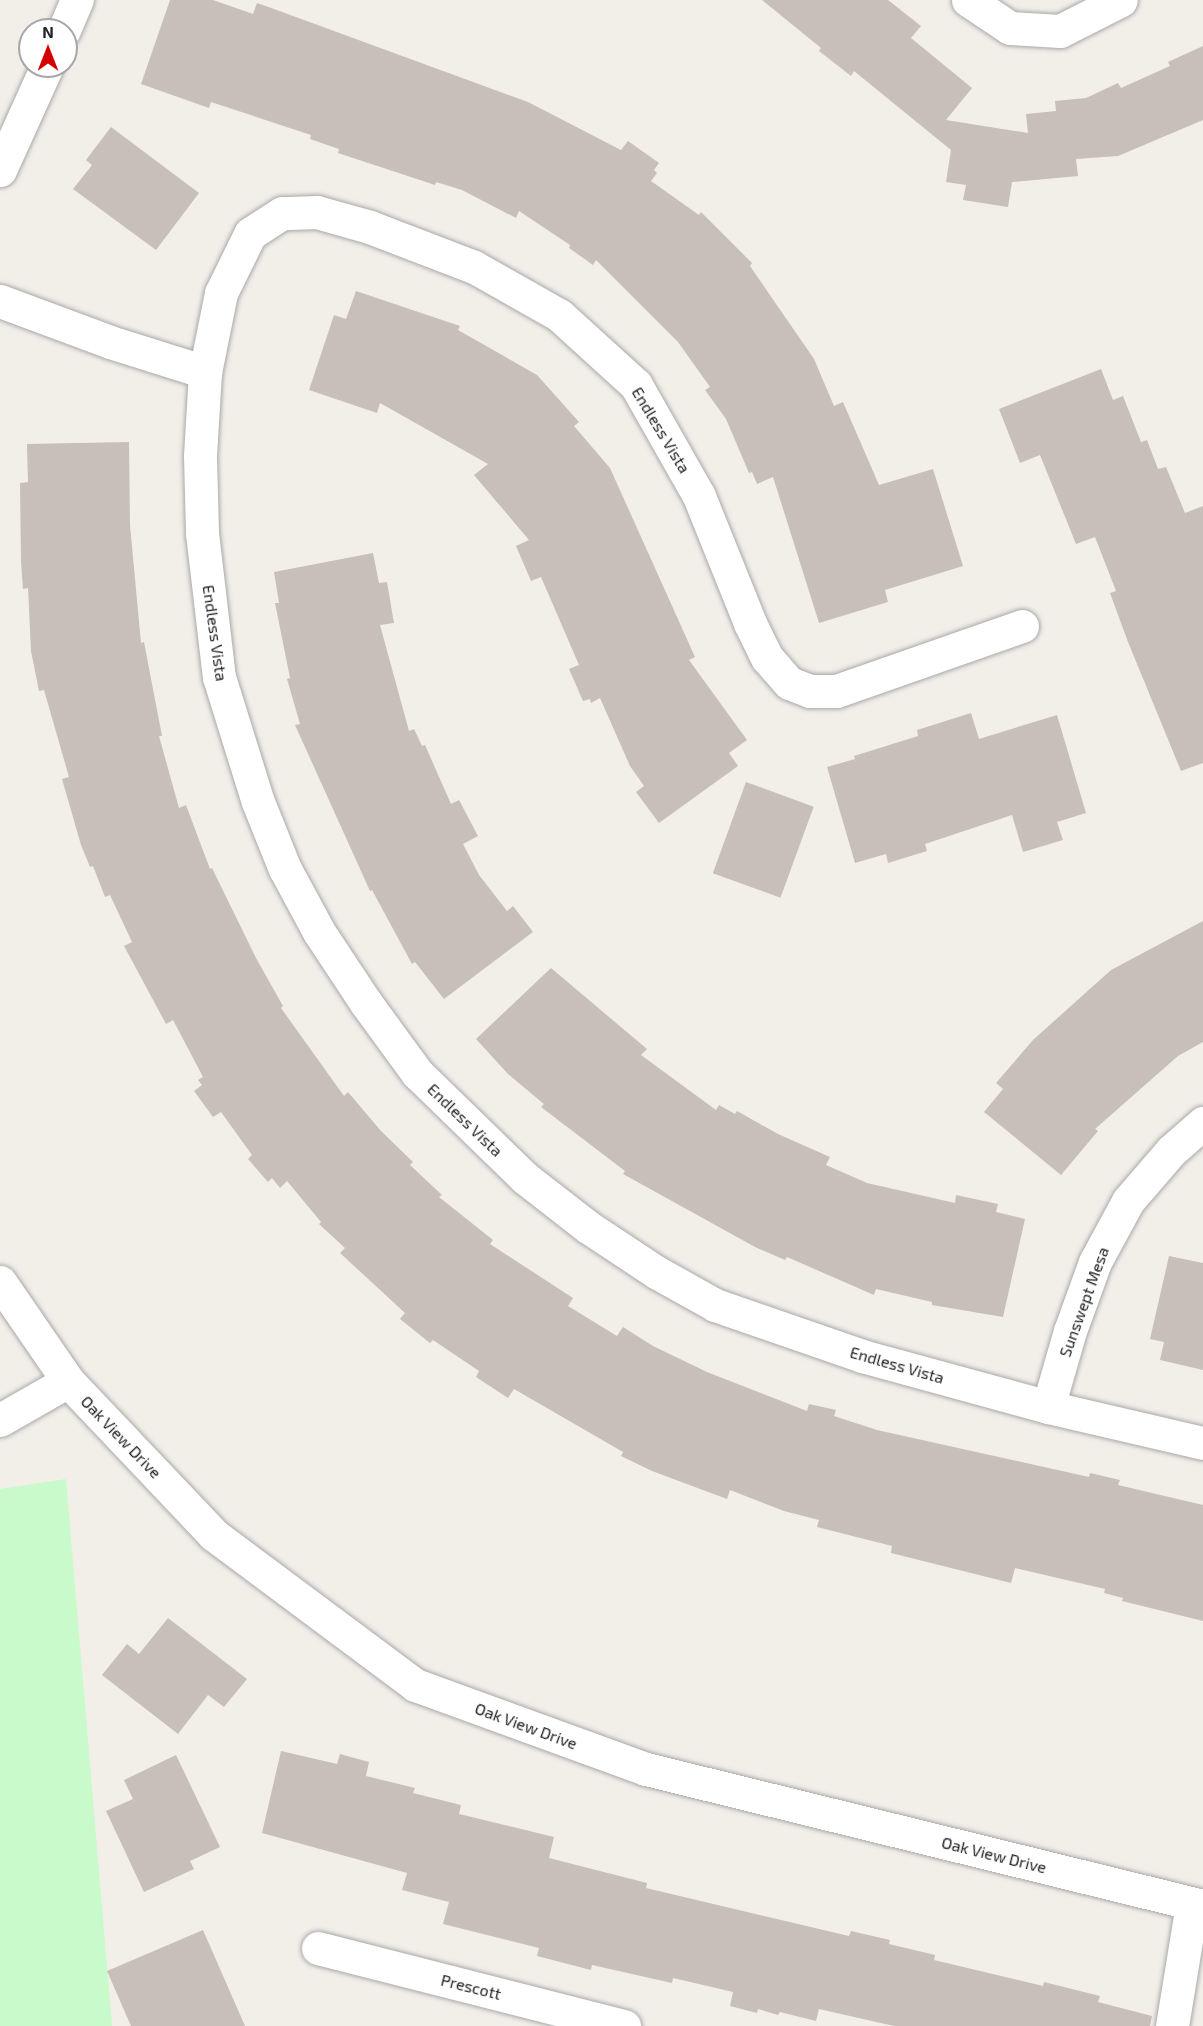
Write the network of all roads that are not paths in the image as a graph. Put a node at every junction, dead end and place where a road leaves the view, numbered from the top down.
1 (77, 0) edge
2 (968, 0) edge
3 (1121, 0) edge
4 (69, 18) edge
5 (42, 78) edge
6 (0, 170) edge
7 (0, 301) edge
8 (205, 372) junction
9 (1022, 626) dead end
10 (1203, 1123) edge
11 (0, 1282) edge
12 (68, 1381) junction
13 (1048, 1407) junction
14 (0, 1420) edge
15 (1203, 1443) edge
16 (1198, 1905) edge
17 (318, 1948) dead end
18 (624, 2026) edge
19 (1172, 2026) edge

1 - 4 street
2 - 3 street
5 - 6 street
7 - 8 street
8 - 9 street, Endless Vista
8 - 13 street, Endless Vista
10 - 13 street, Sunswept Mesa
11 - 12 street, Oak View Drive
12 - 14 street
12 - 16 street, Oak View Drive
13 - 15 street, Endless Vista
16 - 19 street
17 - 18 street, Prescott

